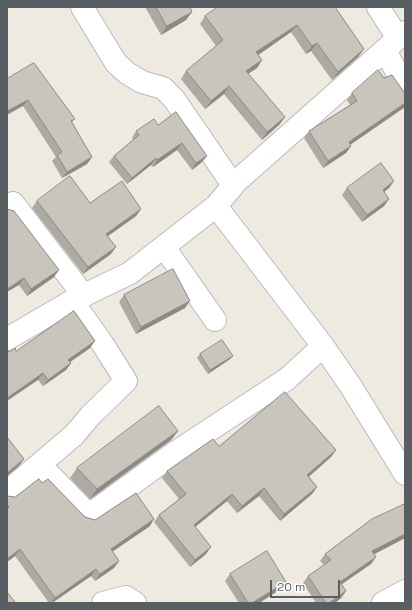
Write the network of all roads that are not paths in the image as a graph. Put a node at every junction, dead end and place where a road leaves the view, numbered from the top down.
1 (82, 7) edge
2 (378, 7) edge
3 (396, 40) edge
4 (405, 88) edge
5 (233, 185) junction
6 (7, 206) edge
7 (216, 206) junction
8 (164, 247) junction
9 (78, 298) junction
10 (215, 320) dead end
11 (7, 339) edge
12 (323, 346) junction
13 (40, 465) junction
14 (405, 474) edge
15 (7, 492) edge
16 (405, 591) edge
17 (103, 603) edge
18 (135, 603) edge
19 (383, 603) edge

1 - 5 street
2 - 3 street
3 - 4 street
3 - 5 street
5 - 7 street
6 - 9 street
7 - 8 street
7 - 12 street
8 - 9 street
8 - 10 street
9 - 11 street
9 - 13 street
12 - 13 street
12 - 14 street
13 - 15 street
16 - 19 street
17 - 18 street

